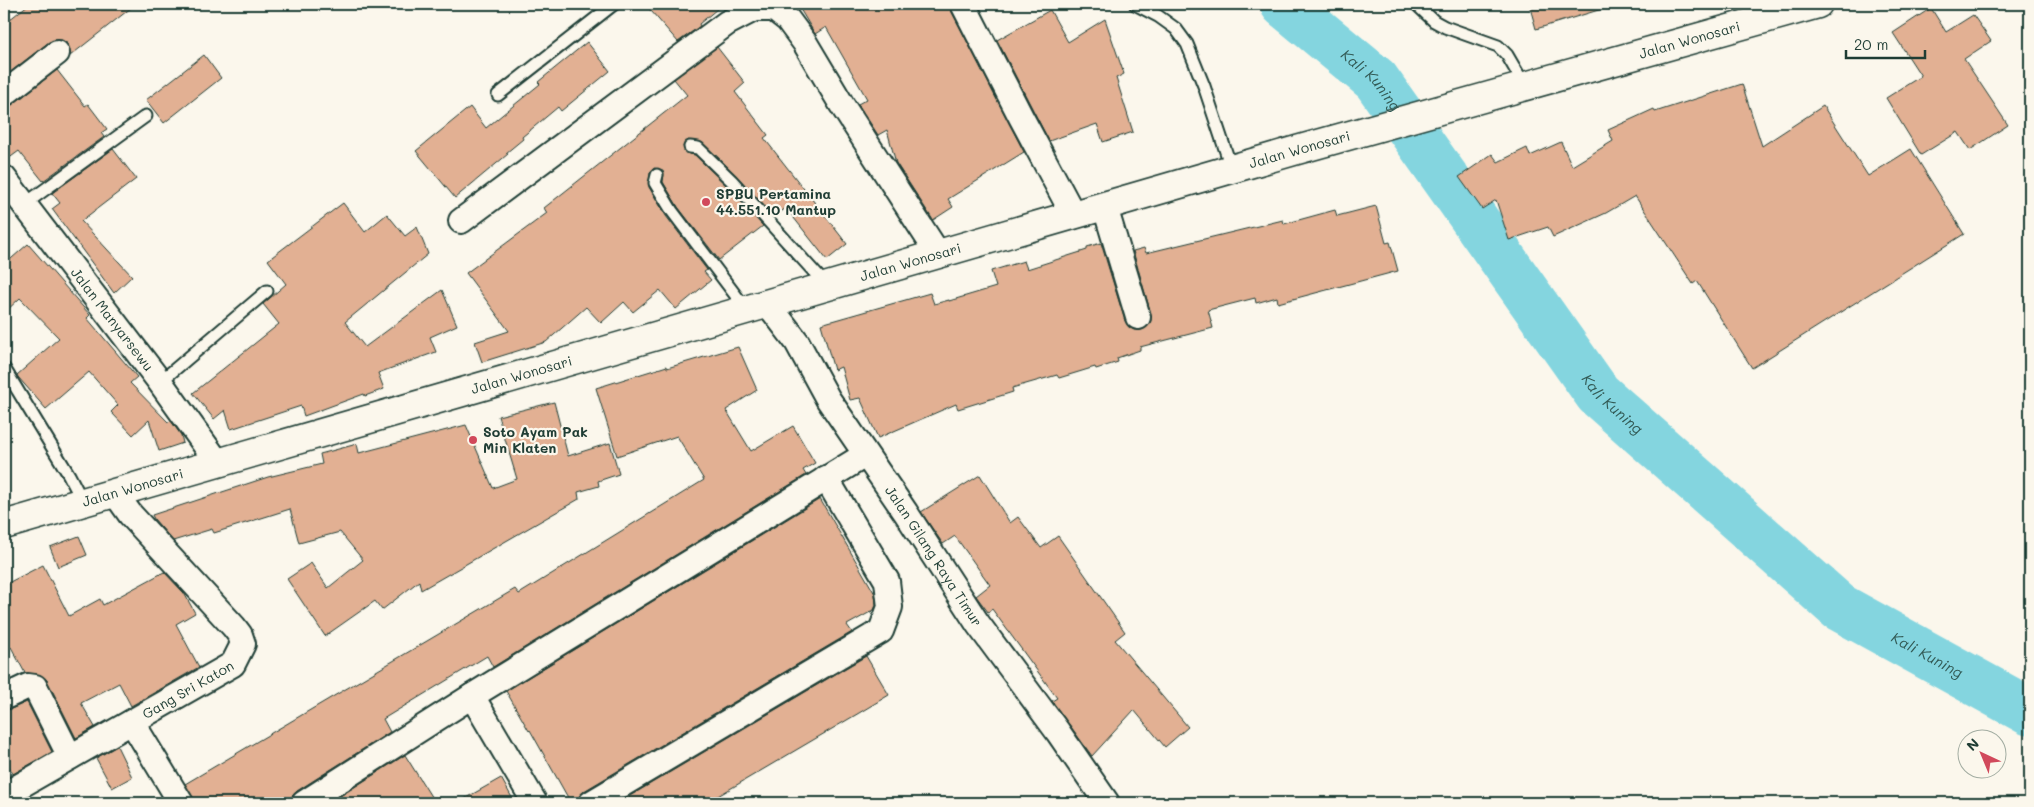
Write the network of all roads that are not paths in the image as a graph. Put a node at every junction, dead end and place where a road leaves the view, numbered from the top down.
1 (614, 4) edge
2 (963, 4) edge
3 (1135, 4) edge
4 (1416, 4) edge
5 (1818, 4) edge
6 (752, 6) edge
7 (56, 53) dead end
8 (1525, 86) junction
9 (4, 94) edge
10 (498, 95) dead end
11 (146, 116) dead end
12 (690, 147) dead end
13 (1232, 170) junction
14 (657, 175) dead end
15 (4, 178) edge
16 (25, 204) junction
17 (1105, 207) junction
18 (1074, 216) junction
19 (461, 221) dead end
20 (939, 255) junction
21 (828, 287) junction
22 (267, 291) dead end
23 (757, 308) junction
24 (1138, 317) dead end
25 (4, 368) edge
26 (160, 382) junction
27 (865, 455) junction
28 (218, 463) junction
29 (826, 478) junction
30 (115, 494) junction
31 (83, 502) junction
32 (4, 525) edge
33 (4, 694) edge
34 (472, 696) junction
35 (132, 722) junction
36 (70, 757) junction
37 (4, 795) edge
38 (181, 803) edge
39 (304, 803) edge
40 (535, 803) edge
41 (591, 803) edge
42 (1107, 803) edge

1 - 10 lane
2 - 18 street
3 - 13 lane
4 - 8 lane
5 - 8 highway, Jalan Wonosari
6 - 19 street
6 - 20 street
7 - 9 street
8 - 13 highway, Jalan Wonosari
11 - 16 lane
12 - 21 lane
13 - 17 highway, Jalan Wonosari
14 - 23 lane
15 - 16 street, Jalan Manyarsewu
16 - 26 street, Jalan Manyarsewu
17 - 18 highway, Jalan Wonosari
17 - 24 street
18 - 20 highway, Jalan Wonosari
20 - 21 highway, Jalan Wonosari
21 - 23 highway, Jalan Wonosari
22 - 26 lane
23 - 27 street, Jalan Gilang Raya Timur
23 - 28 highway, Jalan Wonosari
25 - 31 lane
26 - 28 street, Jalan Manyarsewu
27 - 29 street
27 - 42 street, Jalan Gilang Raya Timur
28 - 30 highway, Jalan Wonosari
29 - 34 street
29 - 41 street
30 - 31 highway, Jalan Wonosari
30 - 35 street, Gang Sri Katon
31 - 32 highway, Jalan Wonosari
33 - 36 street
34 - 39 street
34 - 40 street
35 - 36 street, Gang Sri Katon
35 - 38 street
36 - 37 street, Gang Sri Katon

